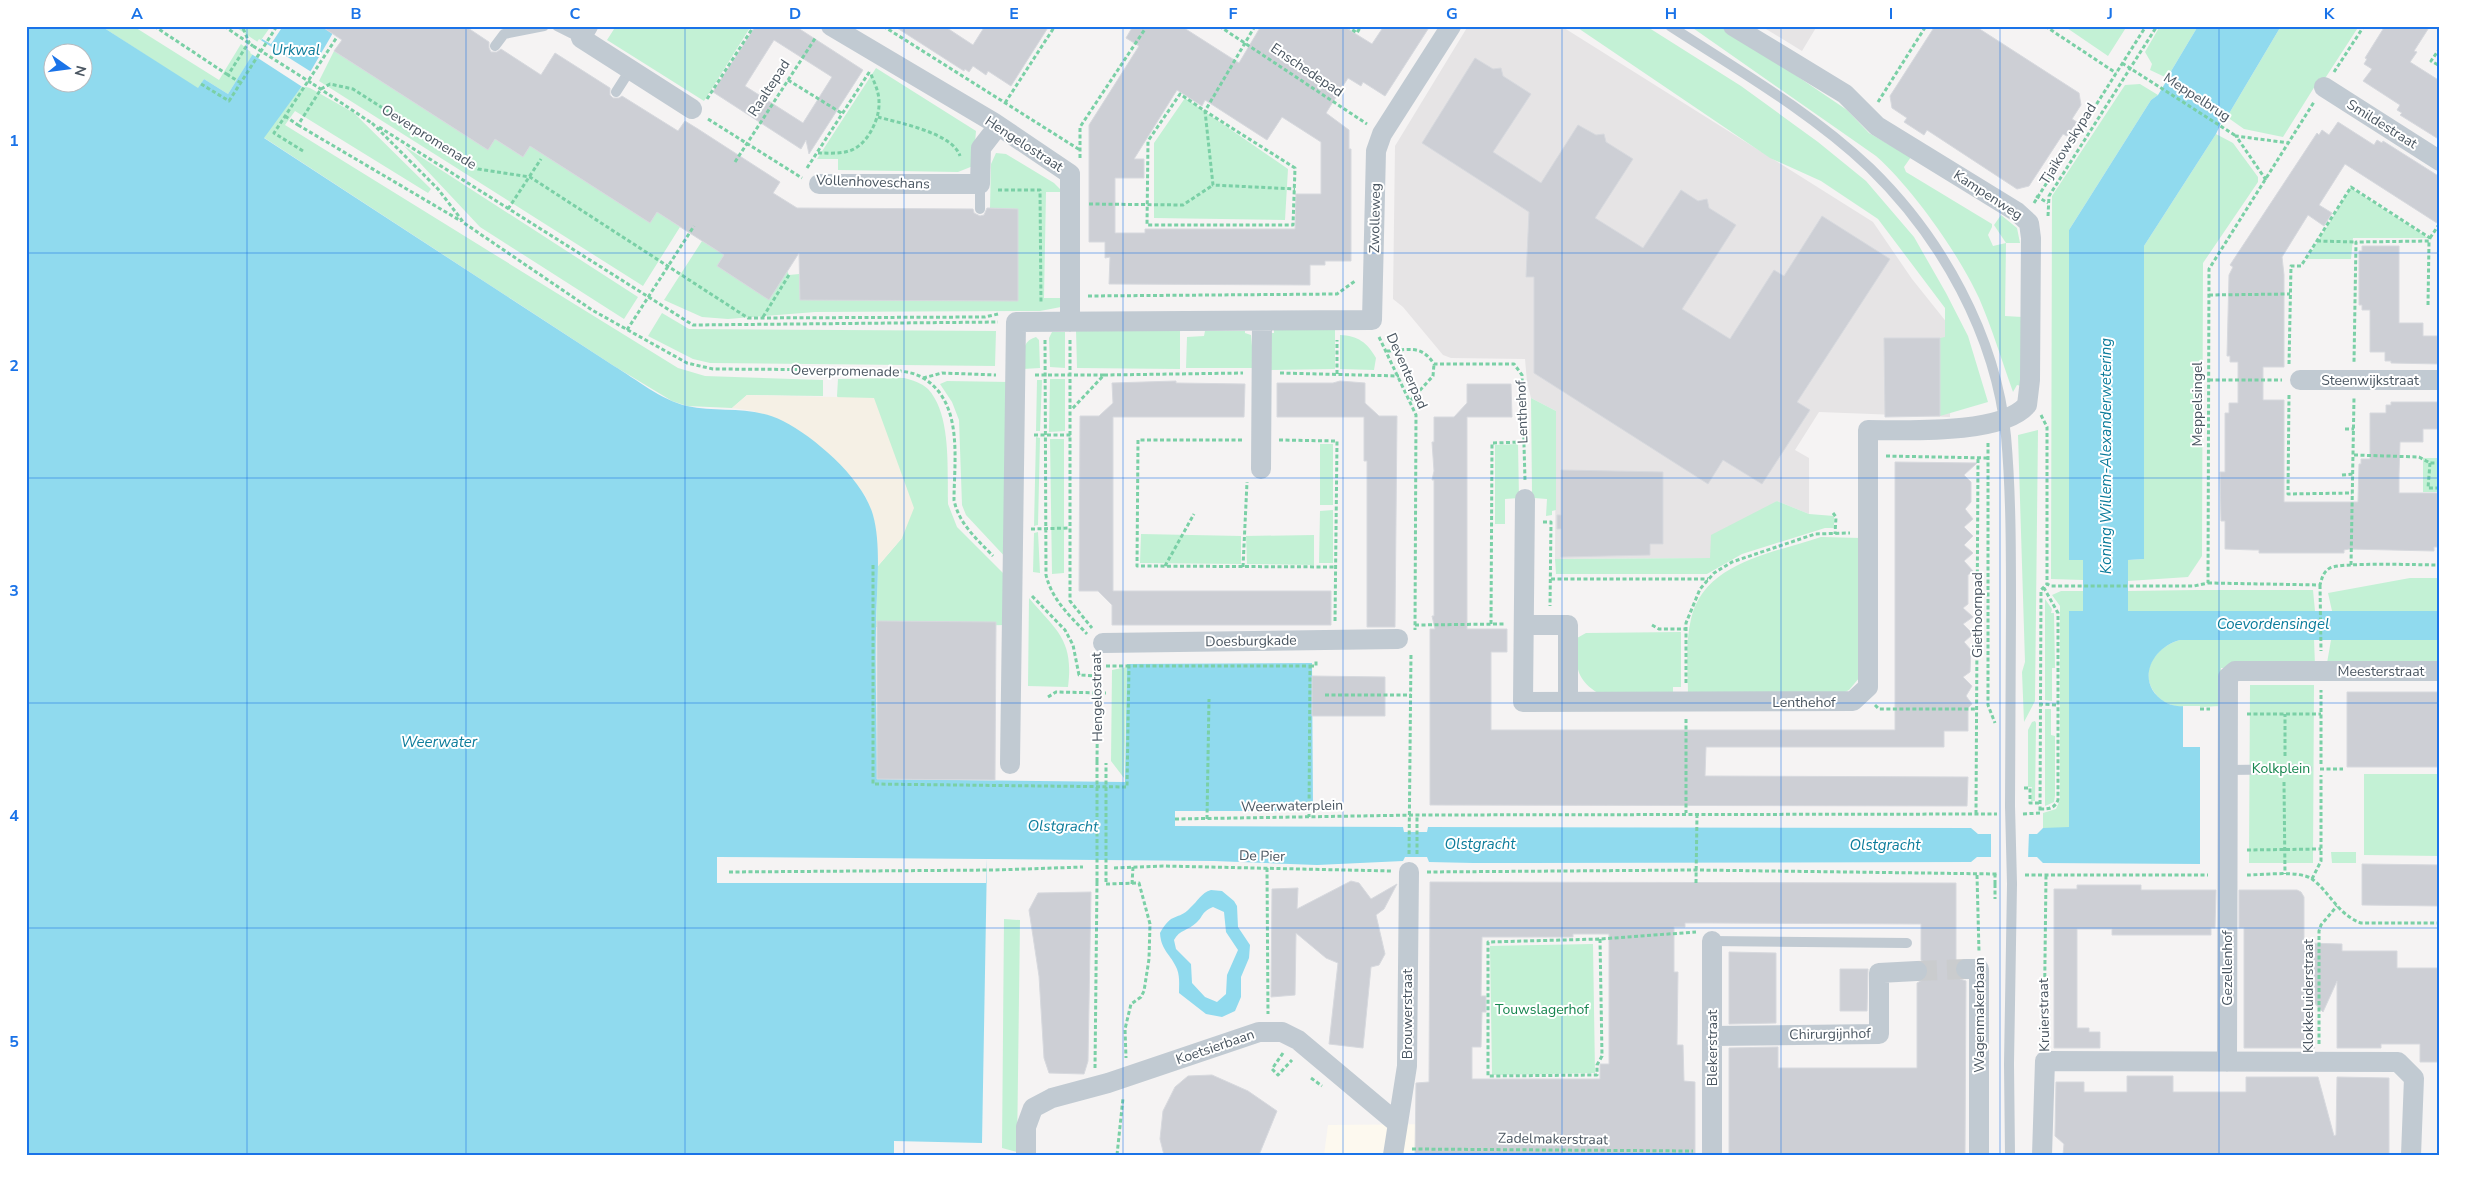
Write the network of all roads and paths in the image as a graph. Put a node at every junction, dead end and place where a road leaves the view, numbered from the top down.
1 (154, 26) edge
2 (224, 26) edge
3 (242, 26) edge
4 (277, 26) edge
5 (544, 26) edge
6 (557, 26) edge
7 (754, 26) edge
8 (883, 26) edge
9 (1055, 26) edge
10 (1147, 26) edge
11 (1219, 26) edge
12 (1255, 26) edge
13 (1347, 26) edge
14 (1361, 26) edge
15 (1451, 26) edge
16 (1670, 26) edge
17 (1733, 26) edge
18 (1926, 26) edge
19 (2045, 26) edge
20 (2146, 26) edge
21 (2157, 26) edge
22 (2364, 26) edge
23 (825, 29) edge
24 (584, 32) edge
25 (337, 37) dead end
26 (249, 42) junction
27 (1245, 43) junction
28 (495, 46) dead end
29 (2440, 48) edge
30 (2122, 63) junction
31 (875, 64) junction
32 (2440, 66) edge
33 (2130, 68) junction
34 (630, 70) junction
35 (2116, 73) junction
36 (228, 75) junction
37 (788, 80) junction
38 (241, 83) junction
39 (201, 84) dead end
40 (2324, 87) junction
41 (321, 89) junction
42 (616, 92) dead end
43 (1005, 103) junction
44 (701, 111) junction
45 (1205, 111) junction
46 (843, 114) junction
47 (285, 116) junction
48 (1868, 117) junction
49 (372, 123) junction
50 (298, 124) junction
51 (995, 124) junction
52 (1382, 134) junction
53 (2236, 136) junction
54 (747, 143) junction
55 (2289, 143) junction
56 (1080, 150) junction
57 (303, 151) dead end
58 (818, 153) junction
59 (541, 159) dead end
60 (2440, 161) edge
61 (735, 162) dead end
62 (1081, 168) dead end
63 (530, 177) junction
64 (2266, 180) junction
65 (810, 181) junction
66 (980, 184) junction
67 (1213, 186) junction
68 (1295, 189) junction
69 (2036, 196) junction
70 (2048, 203) junction
71 (1081, 204) dead end
72 (1147, 204) junction
73 (980, 208) dead end
74 (508, 209) junction
75 (2038, 222) junction
76 (464, 223) junction
77 (2440, 223) edge
78 (694, 226) dead end
79 (2429, 239) junction
80 (2317, 241) junction
81 (2356, 242) junction
82 (668, 266) junction
83 (789, 274) dead end
84 (1374, 282) junction
85 (2209, 294) junction
86 (2290, 294) junction
87 (1082, 296) dead end
88 (647, 298) junction
89 (2428, 305) dead end
90 (762, 317) junction
91 (1010, 317) junction
92 (1372, 320) junction
93 (1045, 322) junction
94 (1070, 322) junction
95 (1262, 322) junction
96 (627, 330) junction
97 (1387, 351) junction
98 (1434, 364) junction
99 (1071, 374) junction
100 (1016, 375) junction
101 (1045, 375) junction
102 (923, 378) junction
103 (2354, 379) junction
104 (2209, 380) junction
105 (2294, 380) junction
106 (2440, 380) edge
107 (1411, 400) junction
108 (2027, 405) junction
109 (1071, 409) junction
110 (1994, 421) junction
111 (2345, 429) dead end
112 (2354, 430) junction
113 (1416, 431) dead end
114 (1071, 434) junction
115 (1015, 435) junction
116 (1044, 435) junction
117 (1261, 440) junction
118 (1524, 442) junction
119 (1868, 456) junction
120 (2354, 456) junction
121 (1978, 458) junction
122 (1988, 458) junction
123 (2430, 463) junction
124 (2440, 463) edge
125 (1254, 474) joint
126 (2353, 474) junction
127 (2342, 475) dead end
128 (2440, 488) edge
129 (2352, 493) junction
130 (1525, 499) joint
131 (1834, 513) dead end
132 (1194, 514) dead end
133 (1525, 522) junction
134 (1070, 528) junction
135 (1014, 529) junction
136 (1046, 530) junction
137 (1868, 533) junction
138 (1835, 534) junction
139 (873, 565) dead end
140 (2351, 565) junction
141 (2440, 565) edge
142 (1165, 566) junction
143 (1244, 567) junction
144 (1336, 567) junction
145 (1013, 577) junction
146 (1550, 579) junction
147 (1709, 579) junction
148 (2208, 583) junction
149 (2320, 584) junction
150 (2046, 586) junction
151 (1491, 624) junction
152 (1415, 625) dead end
153 (1524, 625) junction
154 (1550, 625) junction
155 (1652, 625) dead end
156 (1686, 630) junction
157 (1398, 639) dead end
158 (1335, 640) junction
159 (2321, 642) dead end
160 (1097, 644) junction
161 (1316, 659) dead end
162 (1106, 666) dead end
163 (1130, 666) junction
164 (1310, 666) junction
165 (2440, 671) edge
166 (1099, 676) junction
167 (1098, 693) junction
168 (1106, 693) dead end
169 (1861, 694) junction
170 (1325, 695) dead end
171 (1411, 695) dead end
172 (1048, 697) dead end
173 (1209, 699) dead end
174 (1568, 701) junction
175 (1686, 702) junction
176 (2039, 704) junction
177 (2058, 705) junction
178 (1976, 710) junction
179 (2250, 714) dead end
180 (2285, 714) junction
181 (2321, 714) dead end
182 (1996, 726) dead end
183 (1106, 763) dead end
184 (1010, 764) dead end
185 (2307, 769) joint
186 (2343, 769) dead end
187 (2228, 770) junction
188 (2284, 770) junction
189 (2028, 788) dead end
190 (2040, 803) junction
191 (2040, 809) junction
192 (2007, 810) junction
193 (1686, 813) junction
194 (1697, 813) junction
195 (1976, 814) junction
196 (2022, 814) dead end
197 (1417, 815) junction
198 (1309, 817) junction
199 (1175, 819) dead end
200 (1207, 819) junction
201 (1410, 825) dead end
202 (2321, 849) dead end
203 (2250, 850) dead end
204 (2285, 850) junction
205 (1412, 861) junction
206 (1083, 867) dead end
207 (1133, 867) junction
208 (1114, 868) dead end
209 (1267, 868) junction
210 (1696, 870) junction
211 (729, 872) dead end
212 (2001, 874) dead end
213 (2020, 874) dead end
214 (2284, 874) junction
215 (1977, 875) junction
216 (2228, 875) junction
217 (2046, 876) junction
218 (1696, 882) dead end
219 (1132, 884) junction
220 (1995, 884) dead end
221 (1995, 903) dead end
222 (2337, 906) junction
223 (2440, 922) edge
224 (1704, 936) junction
225 (1600, 939) junction
226 (1907, 943) dead end
227 (1972, 969) joint
228 (1917, 971) tunnel mouth
229 (1269, 1016) dead end
230 (1712, 1036) junction
231 (1284, 1051) dead end
232 (1292, 1060) dead end
233 (1126, 1061) dead end
234 (2045, 1061) junction
235 (2227, 1062) junction
236 (2319, 1062) junction
237 (1095, 1086) junction
238 (1123, 1095) dead end
239 (1397, 1123) junction
240 (1393, 1152) edge
241 (1712, 1153) edge
242 (1026, 1155) edge
243 (1117, 1155) edge
244 (1978, 1155) edge
245 (2010, 1155) edge
246 (2042, 1155) edge
247 (2411, 1155) edge

1 - 36 path
2 - 26 path, Oeverpromenade
3 - 26 path
4 - 38 path
5 - 28 lane
6 - 24 lane
7 - 44 path
8 - 43 path
9 - 43 path
10 - 56 path
11 - 27 path, Enschedepad
12 - 27 path
13 - 14 path
15 - 52 street, Zwolleweg
16 - 110 lane
17 - 48 street, Kampenweg
18 - 48 path
19 - 35 path
20 - 30 path, Tjaikowskypad
21 - 33 path, Tjaikowskypad
22 - 40 path, Meppelsingel
23 - 31 street, Hengelostraat
23 - 37 path, Raaltepad
24 - 34 street
25 - 47 path
26 - 36 path
26 - 41 path, Oeverpromenade, bridge
27 - 45 path
27 - 52 path, Enschedepad
29 - 32 path
30 - 33 path
30 - 35 path, Tjaikowskypad
31 - 46 path
31 - 51 street, Hengelostraat
31 - 58 path
33 - 53 path, Meppelbrug
33 - 70 path, Tjaikowskypad
34 - 42 lane
34 - 44 street
35 - 69 path, Tjaikowskypad
36 - 38 path
37 - 46 path
37 - 54 path, Raaltepad
38 - 39 path
40 - 55 path, Meppelsingel
40 - 60 street, Smildestraat
41 - 49 path, Oeverpromenade
41 - 50 path
41 - 63 path, Oeverpromenade
43 - 51 path
43 - 56 path
44 - 54 path
45 - 67 path
45 - 68 path
45 - 72 path
46 - 58 path
47 - 50 path, Oeverpromenade
47 - 57 path
48 - 75 street, Kampenweg
49 - 74 path, Oeverpromenade
49 - 76 path, Oeverpromenade
50 - 76 path, Oeverpromenade
51 - 66 street
51 - 94 street, Hengelostraat
52 - 84 street, Zwolleweg
53 - 55 path
53 - 64 path
54 - 61 path, Raaltepad
54 - 65 path, Vollenhoveschans
55 - 64 path, Meppelsingel
56 - 62 path
58 - 65 path
59 - 63 path
63 - 74 path
63 - 82 path, Oeverpromenade
64 - 85 path, Meppelsingel
65 - 66 street, Vollenhoveschans
66 - 73 lane
67 - 68 path
67 - 72 path
68 - 72 path
69 - 70 path
69 - 75 path, Tjaikowskypad
70 - 75 path, Tjaikowskypad
71 - 72 path
74 - 88 path, Oeverpromenade
75 - 108 street, Kampenweg
76 - 96 path, Oeverpromenade
77 - 79 path
78 - 82 path
79 - 80 path
79 - 81 path
79 - 89 path
80 - 81 path
80 - 86 path
81 - 103 path
82 - 88 path
82 - 90 path, Oeverpromenade
83 - 90 path
84 - 87 path
84 - 92 street, Zwolleweg
85 - 86 path
85 - 104 path, Meppelsingel
86 - 105 path
88 - 91 path, Oeverpromenade
88 - 96 path
90 - 91 path, Oeverpromenade
91 - 93 street
91 - 100 street
92 - 95 street
92 - 97 path, Deventerpad
93 - 94 street
93 - 101 path, Hengelostraat
94 - 95 street
94 - 99 path, Hengelostraat
95 - 117 street
96 - 102 path, Oeverpromenade
97 - 98 path
97 - 107 path, Deventerpad
98 - 107 path
98 - 118 path, Lenthehof
99 - 101 path
99 - 109 path, Hengelostraat
99 - 109 path
100 - 101 path
100 - 102 path
100 - 115 street
101 - 116 path, Hengelostraat
102 - 145 path
103 - 105 street, Steenwijkstraat
103 - 106 street, Steenwijkstraat
103 - 112 path
104 - 105 path
104 - 148 path, Meppelsingel
105 - 129 path
107 - 113 path, Deventerpad
108 - 110 street
108 - 150 path
109 - 114 path, Hengelostraat
110 - 119 street
110 - 122 path, Giethoornpad
110 - 192 lane
111 - 112 path
112 - 120 path
114 - 116 path
114 - 134 path, Hengelostraat
115 - 116 path
115 - 135 street
116 - 136 path, Hengelostraat
117 - 125 street
117 - 142 path
117 - 144 path
118 - 130 path, Lenthehof
118 - 151 path
119 - 121 path
119 - 137 street
120 - 123 path
120 - 126 path
121 - 122 path
121 - 178 path
122 - 182 path, Giethoornpad
123 - 124 path
123 - 128 path
125 - 143 path
126 - 127 path
126 - 129 path
129 - 140 path
130 - 133 street, Lenthehof
131 - 138 path
132 - 142 path
133 - 146 path
133 - 153 street, Lenthehof
134 - 136 path
134 - 160 path, Hengelostraat
135 - 136 path
135 - 145 street
136 - 160 path, Hengelostraat
137 - 138 path
137 - 169 street
138 - 147 path
139 - 163 path
140 - 141 path
140 - 149 path
142 - 143 path
143 - 144 path
144 - 158 path
145 - 166 path
145 - 184 street
146 - 147 path
146 - 154 path
147 - 156 path
148 - 149 path
148 - 150 path
149 - 159 path
150 - 176 path
150 - 177 path
151 - 152 path
151 - 153 path
153 - 154 street
153 - 174 street, Lenthehof
154 - 174 street
155 - 156 path
156 - 175 path
157 - 158 street, Doesburgkade
158 - 160 street, Doesburgkade
160 - 166 path, Hengelostraat
161 - 164 path
162 - 163 path
163 - 164 path
164 - 198 path
165 - 187 street, Meesterstraat
166 - 167 path, Hengelostraat
167 - 168 path
167 - 172 path
167 - 237 path, Hengelostraat, bridge
169 - 175 street, Lenthehof
169 - 178 path
170 - 171 path
173 - 200 path
174 - 175 street, Lenthehof
175 - 193 path
176 - 177 path
176 - 190 path
177 - 191 path
178 - 195 path
179 - 180 path
180 - 181 path
180 - 188 path
183 - 219 path, bridge
185 - 186 path
185 - 188 lane
187 - 188 lane
187 - 216 street
188 - 204 path
189 - 190 path
190 - 191 path
191 - 196 path
192 - 195 path
192 - 245 lane, bridge
193 - 194 path
193 - 197 path
194 - 195 path
194 - 210 path
197 - 198 path, Weerwaterplein
197 - 205 path
198 - 200 path, Weerwaterplein
199 - 200 path, Weerwaterplein
201 - 205 path
202 - 204 path
203 - 204 path
204 - 214 path
205 - 209 path, De Pier
205 - 210 path
205 - 239 street, Brouwerstraat
206 - 211 path
207 - 208 path, De Pier
207 - 209 path, De Pier
207 - 219 path
209 - 229 path
210 - 215 path
210 - 218 path
212 - 215 path
213 - 217 path
214 - 216 path
214 - 222 path
215 - 227 path, Wagenmakerbaan
216 - 217 path
216 - 235 street, Gezellenhof
217 - 234 path, Kruierstraat
219 - 233 path
220 - 221 path
222 - 223 path
222 - 236 path, Klokkeluiderstraat
224 - 225 path
224 - 226 lane
224 - 230 street, Blekerstraat
225 - 225 path
227 - 244 street, Wagenmakerbaan
228 - 230 street, Chirurgijnhof
230 - 241 street, Blekerstraat
231 - 232 path
234 - 235 street
234 - 246 street, Kruierstraat
235 - 236 street
236 - 247 street
237 - 239 street, Koetsierbaan
237 - 242 street, Koetsierbaan
238 - 243 path
239 - 240 street, Brouwerstraat
240 - 241 path, Zadelmakerstraat

